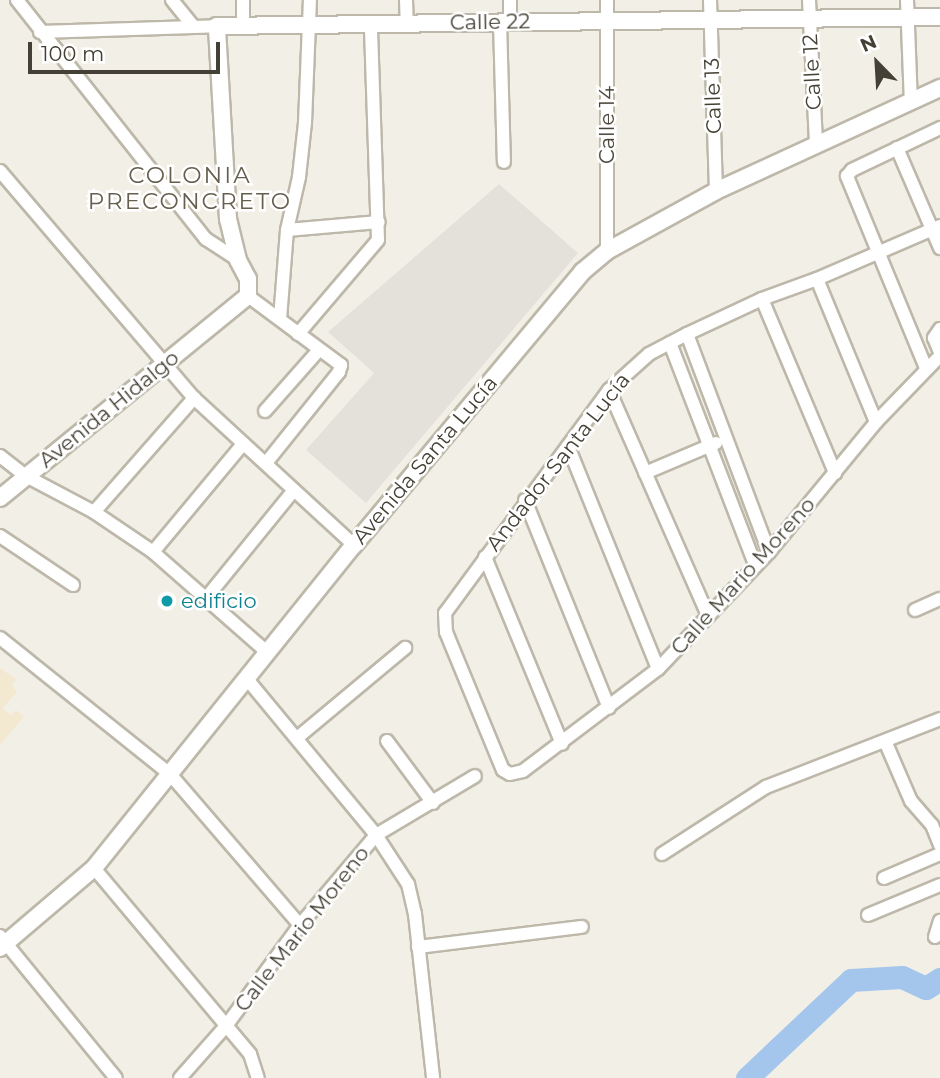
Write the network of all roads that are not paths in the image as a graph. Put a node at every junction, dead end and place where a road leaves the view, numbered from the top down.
1 (17, 0) edge
2 (172, 0) edge
3 (243, 0) edge
4 (310, 0) edge
5 (406, 0) edge
6 (510, 0) edge
7 (607, 0) edge
8 (710, 0) edge
9 (809, 0) edge
10 (907, 0) edge
11 (940, 17) edge
12 (908, 18) junction
13 (809, 19) junction
14 (710, 20) junction
15 (607, 21) junction
16 (505, 22) junction
17 (407, 23) junction
18 (311, 24) junction
19 (372, 24) junction
20 (243, 25) junction
21 (193, 26) junction
22 (217, 26) junction
23 (40, 32) junction
24 (940, 88) edge
25 (911, 102) junction
26 (940, 128) edge
27 (816, 145) junction
28 (897, 148) junction
29 (504, 162) dead end
30 (0, 171) edge
31 (716, 191) junction
32 (379, 222) junction
33 (936, 228) edge
34 (288, 230) junction
35 (940, 248) edge
36 (607, 251) junction
37 (878, 253) junction
38 (238, 260) junction
39 (817, 279) junction
40 (248, 296) junction
41 (762, 299) junction
42 (280, 319) junction
43 (940, 330) edge
44 (298, 334) junction
45 (687, 334) junction
46 (670, 343) junction
47 (319, 350) junction
48 (940, 354) edge
49 (163, 365) junction
50 (926, 368) junction
51 (609, 390) junction
52 (194, 398) junction
53 (265, 411) dead end
54 (876, 422) junction
55 (726, 439) junction
56 (243, 444) junction
57 (568, 446) junction
58 (711, 446) junction
59 (0, 456) edge
60 (266, 463) junction
61 (645, 473) junction
62 (835, 473) junction
63 (26, 476) junction
64 (293, 491) junction
65 (0, 498) edge
66 (525, 500) junction
67 (94, 512) junction
68 (0, 536) edge
69 (354, 545) junction
70 (153, 552) junction
71 (769, 552) junction
72 (485, 557) junction
73 (755, 565) junction
74 (74, 585) dead end
75 (207, 597) junction
76 (940, 599) edge
77 (915, 610) dead end
78 (708, 616) junction
79 (0, 638) edge
80 (405, 648) dead end
81 (268, 653) junction
82 (658, 669) junction
83 (247, 679) junction
84 (609, 708) junction
85 (940, 719) edge
86 (297, 738) junction
87 (387, 741) dead end
88 (884, 741) junction
89 (562, 744) junction
90 (523, 771) joint
91 (170, 774) junction
92 (474, 776) dead end
93 (433, 803) junction
94 (376, 835) junction
95 (940, 845) edge
96 (662, 854) dead end
97 (940, 854) edge
98 (93, 868) junction
99 (884, 878) dead end
100 (940, 885) edge
101 (868, 915) dead end
102 (940, 921) edge
103 (300, 925) junction
104 (582, 927) dead end
105 (935, 937) dead end
106 (2, 943) edge
107 (418, 947) junction
108 (226, 1026) junction
109 (116, 1078) edge
110 (180, 1078) edge
111 (258, 1078) edge
112 (433, 1078) edge

1 - 23 street
2 - 21 street
3 - 20 street
4 - 18 street
5 - 17 street
6 - 16 street
7 - 15 street, Calle 14
8 - 14 street, Calle 13
9 - 13 street, Calle 12
10 - 12 street
11 - 12 street, Calle 22
12 - 13 street, Calle 22
12 - 25 street
13 - 14 street, Calle 22
13 - 27 street, Calle 12
14 - 15 street, Calle 22
14 - 31 street, Calle 13
15 - 16 street, Calle 22
15 - 36 street, Calle 14
16 - 17 street, Calle 22
16 - 29 street
17 - 19 street, Calle 22
18 - 19 street, Calle 22
18 - 20 street, Calle 22
18 - 34 street
19 - 32 street
20 - 22 street, Calle 22
21 - 22 street, Calle 22
21 - 23 street, Calle 22
22 - 38 street
23 - 38 street
24 - 25 street, Avenida Santa Lucía
25 - 27 street, Avenida Santa Lucía
26 - 28 street
27 - 31 street, Avenida Santa Lucía
28 - 33 street
28 - 37 street
30 - 49 street
31 - 36 street, Avenida Santa Lucía
32 - 34 street
32 - 44 street
33 - 35 street
33 - 37 street, Andador Santa Lucía
34 - 42 street
36 - 69 street, Avenida Santa Lucía
37 - 39 street, Andador Santa Lucía
37 - 50 street
38 - 40 street
39 - 41 street, Andador Santa Lucía
39 - 54 street
40 - 42 street
40 - 49 street, Avenida Hidalgo
41 - 45 street, Andador Santa Lucía
41 - 62 street
42 - 44 street
43 - 48 street
44 - 47 street
45 - 46 street, Andador Santa Lucía
45 - 55 street
46 - 51 street, Andador Santa Lucía
46 - 58 street
47 - 53 street
47 - 60 street
48 - 50 street, Calle Mario Moreno
49 - 52 street
49 - 63 street, Avenida Hidalgo
50 - 54 street, Calle Mario Moreno
51 - 57 street, Andador Santa Lucía
51 - 61 street
52 - 56 street
52 - 67 street
54 - 62 street, Calle Mario Moreno
55 - 58 street
55 - 71 street
56 - 60 street
56 - 70 street
57 - 66 street, Andador Santa Lucía
57 - 82 street
58 - 61 street
58 - 73 street
59 - 63 street
60 - 64 street
61 - 78 street
62 - 71 street, Calle Mario Moreno
63 - 65 street, Avenida Hidalgo
63 - 67 street
64 - 69 street
64 - 75 street
66 - 72 street, Andador Santa Lucía
66 - 84 street
67 - 70 street
68 - 74 street
69 - 81 street, Avenida Santa Lucía
70 - 75 street
71 - 73 street, Calle Mario Moreno
72 - 89 street
72 - 90 street, Andador Santa Lucía
73 - 78 street, Calle Mario Moreno
75 - 81 street
76 - 77 street
78 - 82 street, Calle Mario Moreno
79 - 91 street
80 - 86 street
81 - 83 street, Avenida Santa Lucía
82 - 84 street, Calle Mario Moreno
83 - 86 street
83 - 91 street, Avenida Santa Lucía
84 - 89 street, Calle Mario Moreno
85 - 88 street
86 - 94 street
87 - 93 street
88 - 95 street
88 - 96 street
89 - 90 street, Calle Mario Moreno
91 - 98 street, Avenida Santa Lucía
91 - 103 street
92 - 93 street, Calle Mario Moreno
93 - 94 street, Calle Mario Moreno
94 - 103 street, Calle Mario Moreno
94 - 107 street
97 - 99 street
98 - 106 street, Avenida Santa Lucía
98 - 108 street
100 - 101 street
102 - 105 street
103 - 108 street, Calle Mario Moreno
104 - 107 street
106 - 109 street
107 - 112 street
108 - 110 street, Calle Mario Moreno
108 - 111 street

